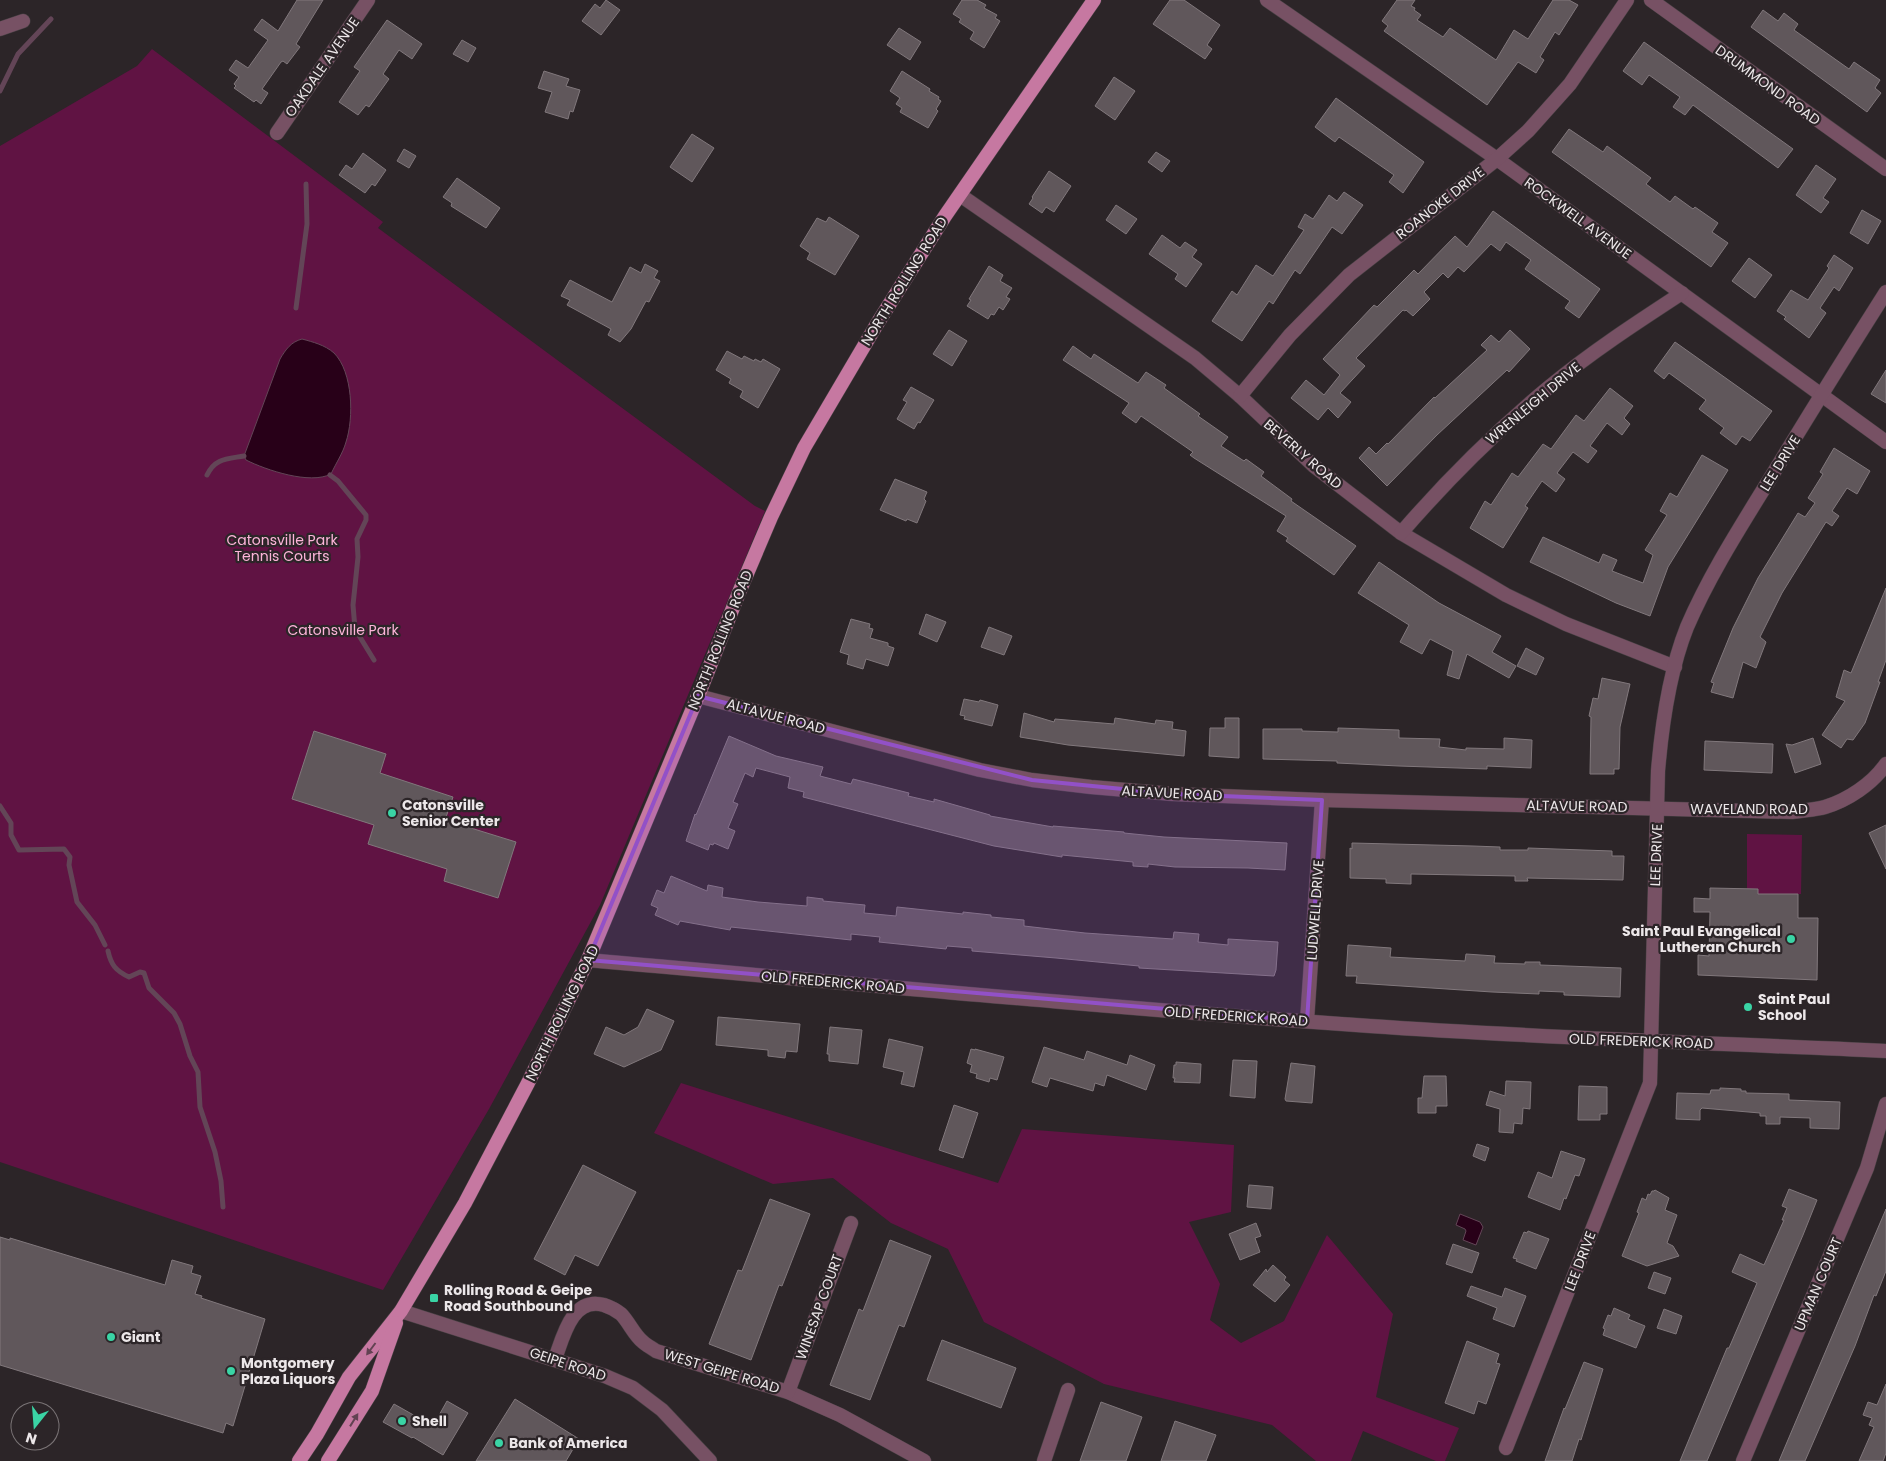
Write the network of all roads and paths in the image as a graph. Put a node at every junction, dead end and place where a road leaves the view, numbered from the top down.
1 (368, 0) edge
2 (1094, 0) edge
3 (1267, 0) edge
4 (1626, 0) edge
5 (1651, 0) edge
6 (23, 21) dead end
7 (0, 28) edge
8 (276, 133) dead end
9 (1497, 159) junction
10 (1886, 169) edge
11 (960, 195) junction
12 (1886, 292) edge
13 (1682, 293) junction
14 (1822, 395) junction
15 (1240, 396) junction
16 (1886, 442) edge
17 (1402, 533) junction
18 (1675, 667) junction
19 (698, 696) junction
20 (1886, 764) edge
21 (1322, 800) junction
22 (1657, 808) junction
23 (588, 960) junction
24 (1307, 1021) junction
25 (1650, 1041) junction
26 (1886, 1051) edge
27 (1886, 1104) edge
28 (851, 1222) dead end
29 (401, 1310) junction
30 (554, 1359) junction
31 (1068, 1390) dead end
32 (788, 1392) junction
33 (1506, 1448) dead end
34 (298, 1461) edge
35 (328, 1461) edge
36 (710, 1461) edge
37 (924, 1461) edge
38 (1044, 1461) edge
39 (1743, 1461) edge

1 - 8 street, OAKDALE AVENUE
2 - 11 main road, NORTH ROLLING ROAD
3 - 9 street, ROCKWELL AVENUE
4 - 9 street, ROANOKE DRIVE
5 - 10 street, DRUMMOND ROAD
6 - 7 street
9 - 13 street, ROCKWELL AVENUE
9 - 15 street, ROANOKE DRIVE
11 - 15 street, BEVERLY ROAD
11 - 19 main road, NORTH ROLLING ROAD
12 - 14 street, LEE DRIVE
13 - 14 street, ROCKWELL AVENUE
13 - 17 street, WRENLEIGH DRIVE
14 - 16 street, ROCKWELL AVENUE
14 - 18 street, LEE DRIVE
15 - 17 street, BEVERLY ROAD
17 - 18 street, BEVERLY ROAD
18 - 22 street, LEE DRIVE
19 - 21 street, ALTAVUE ROAD
19 - 23 main road, NORTH ROLLING ROAD
20 - 22 street, WAVELAND ROAD
21 - 22 street, ALTAVUE ROAD
21 - 24 street, LUDWELL DRIVE
22 - 25 street, LEE DRIVE
23 - 24 street, OLD FREDERICK ROAD
23 - 29 main road, NORTH ROLLING ROAD
24 - 25 street, OLD FREDERICK ROAD
25 - 26 street, OLD FREDERICK ROAD
25 - 33 street, LEE DRIVE
27 - 39 street, UPMAN COURT
28 - 32 street, WINESAP COURT
29 - 30 street, GEIPE ROAD
29 -> 34 main road, NORTH ROLLING ROAD
35 -> 29 main road, NORTH ROLLING ROAD
30 - 32 street, WEST GEIPE ROAD
30 - 36 street, GEIPE ROAD
31 - 38 street
32 - 37 street, WEST GEIPE ROAD

